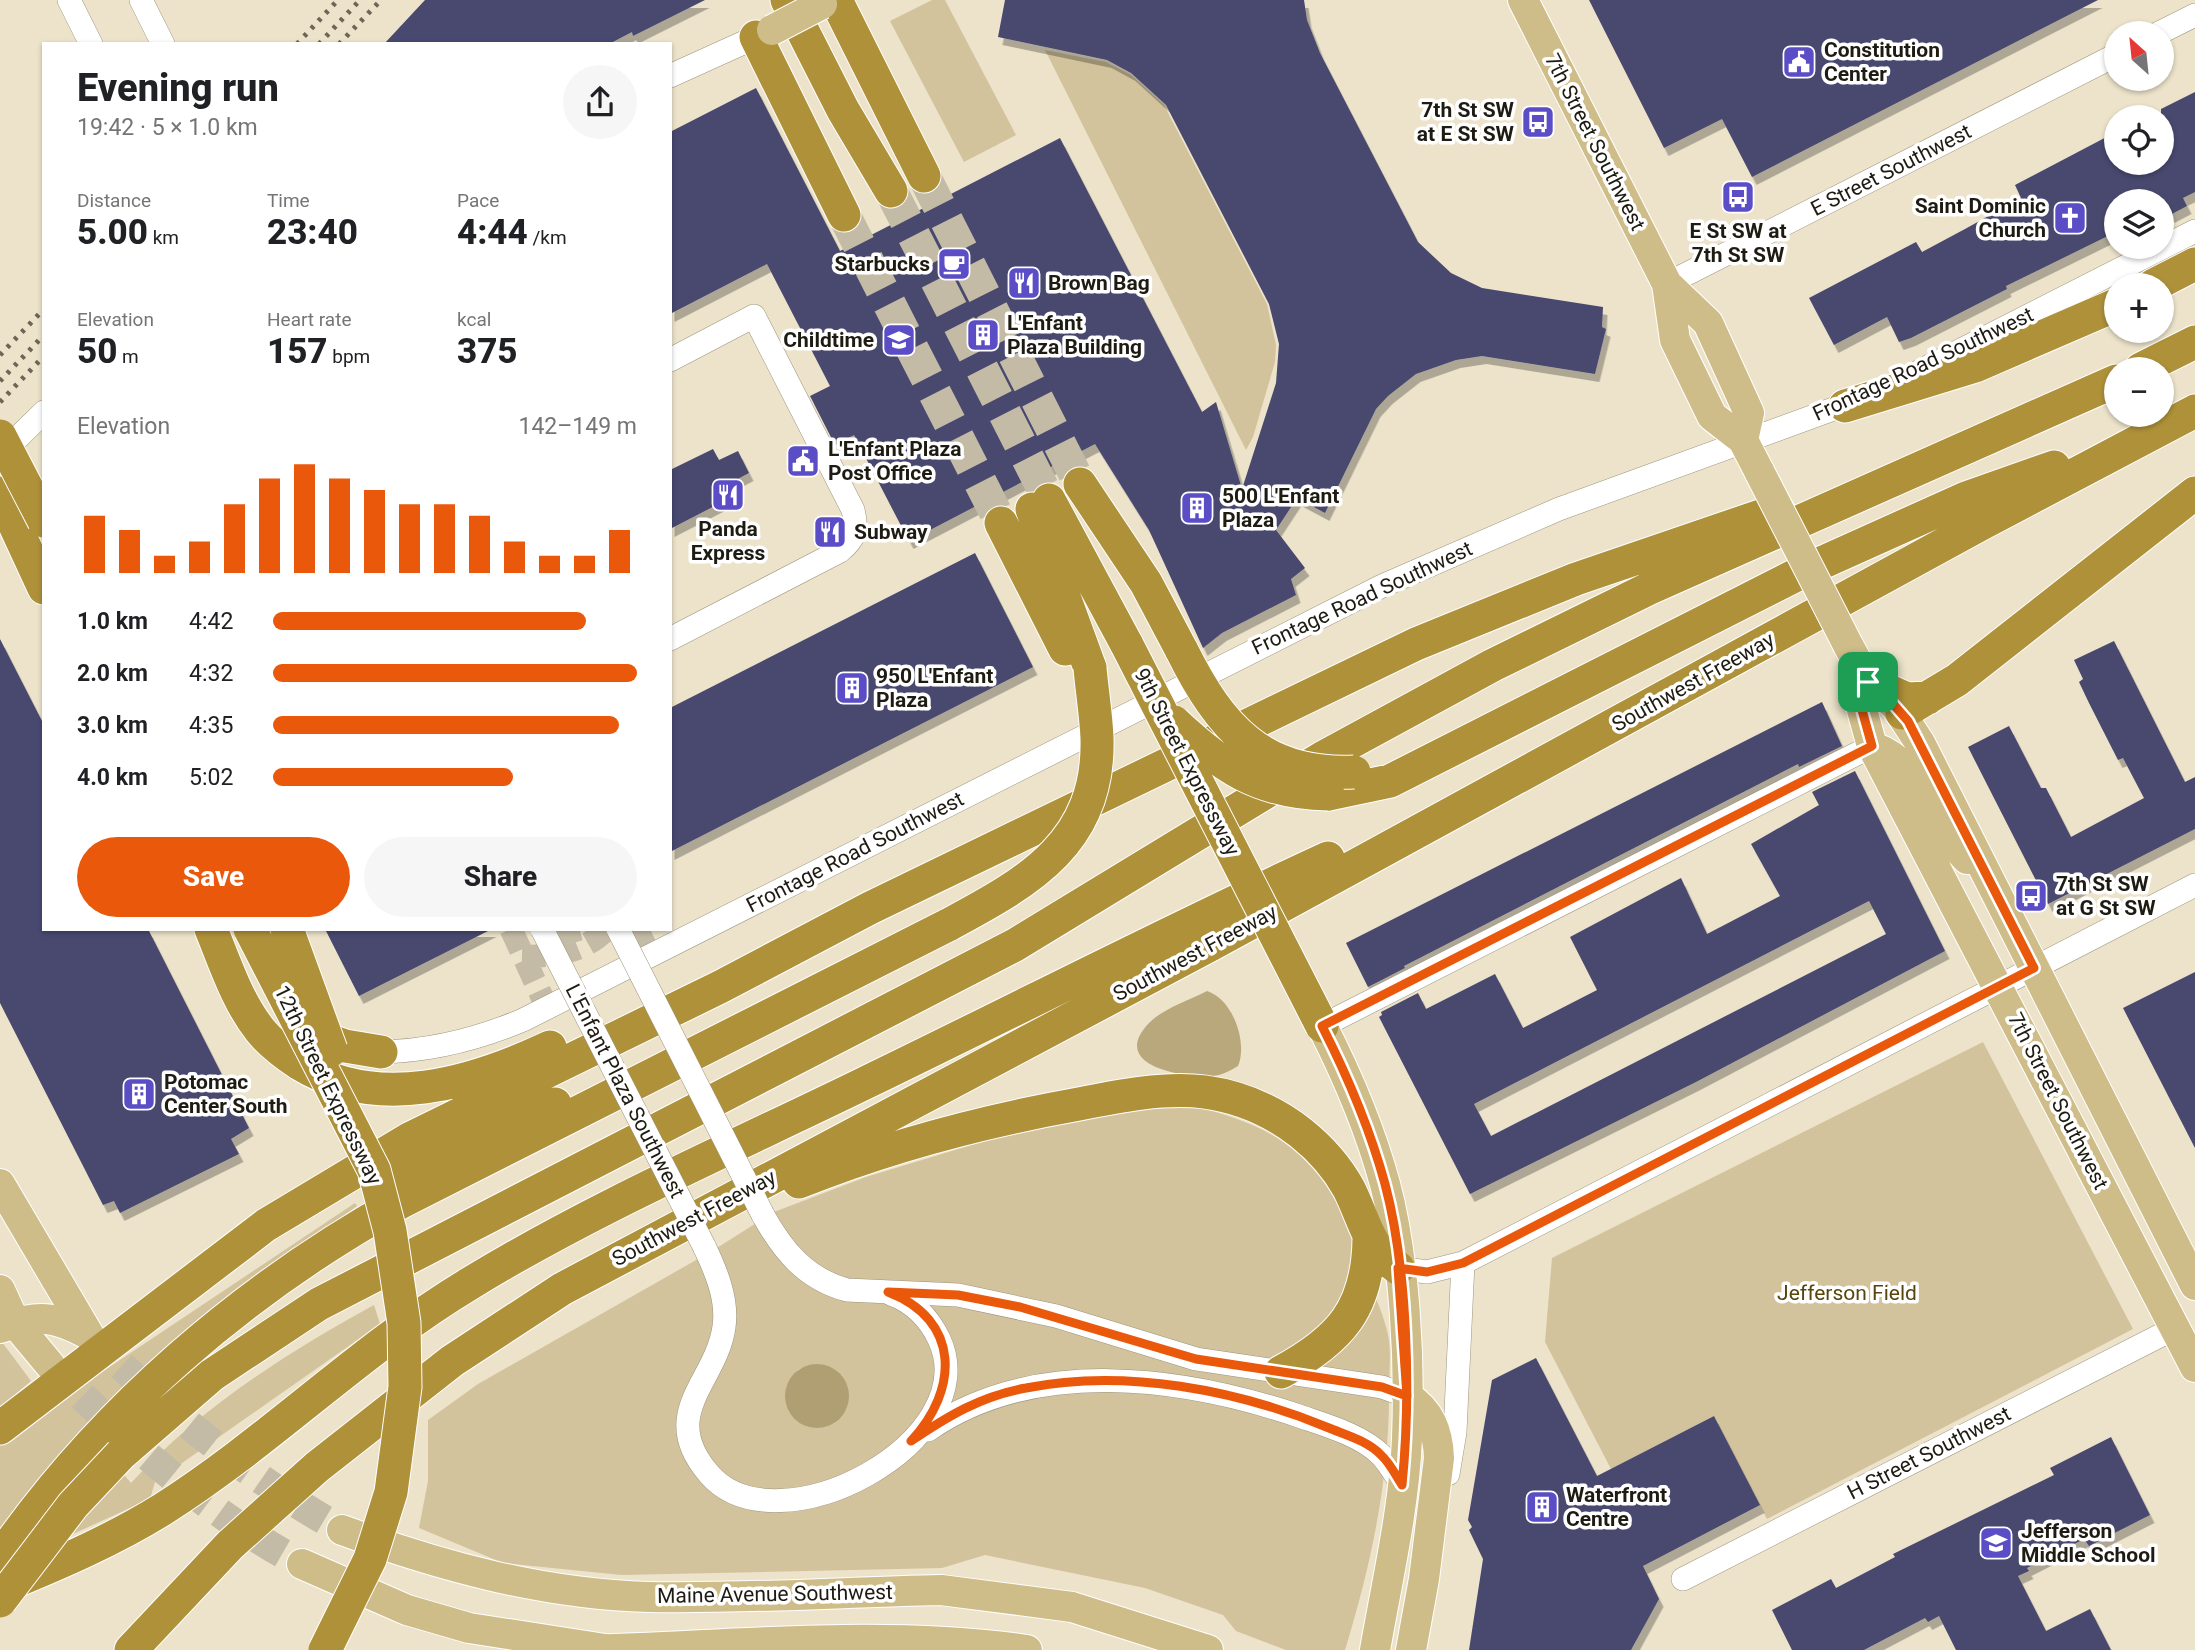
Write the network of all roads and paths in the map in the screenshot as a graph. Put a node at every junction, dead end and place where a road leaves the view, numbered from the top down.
1 (69, 0) edge
2 (141, 0) edge
3 (787, 0) edge
4 (1522, 0) edge
5 (829, 1) edge
6 (2195, 15) edge
7 (2174, 26) edge
8 (764, 33) junction
9 (90, 42) edge
10 (162, 42) edge
11 (2104, 61) edge
12 (672, 75) edge
13 (924, 176) tunnel mouth
14 (884, 195) tunnel mouth
15 (844, 215) tunnel mouth
16 (2195, 230) edge
17 (2195, 264) edge
18 (2174, 275) edge
19 (1667, 284) junction
20 (2104, 311) edge
21 (2195, 342) edge
22 (2165, 357) edge
23 (672, 359) edge
24 (2104, 387) edge
25 (1845, 406) junction
26 (42, 414) edge
27 (2182, 419) edge
28 (0, 436) edge
29 (1743, 440) junction
30 (1969, 445) junction
31 (0, 455) edge
32 (1080, 484) tunnel mouth
33 (0, 493) edge
34 (2195, 493) edge
35 (42, 518) edge
36 (0, 522) edge
37 (1001, 523) tunnel mouth
38 (42, 584) edge
39 (42, 596) edge
40 (672, 638) edge
41 (1083, 671) junction
42 (1868, 682) junction
43 (1549, 700) junction
44 (1915, 706) junction
45 (1159, 708) junction
46 (1592, 737) junction
47 (1872, 746) junction
48 (2195, 885) edge
49 (1994, 887) junction
50 (870, 908) junction
51 (214, 931) edge
52 (214, 931) edge
53 (251, 931) edge
54 (288, 931) edge
55 (543, 931) edge
56 (619, 931) edge
57 (2034, 968) junction
58 (1998, 987) junction
59 (1322, 1026) junction
60 (704, 1046) junction
61 (381, 1052) joint
62 (374, 1170) junction
63 (0, 1184) edge
64 (266, 1225) junction
65 (657, 1238) junction
66 (1369, 1239) junction
67 (1463, 1263) junction
68 (1398, 1268) junction
69 (2195, 1285) edge
70 (0, 1290) edge
71 (888, 1292) junction
72 (8, 1326) edge
73 (2175, 1328) junction
74 (50, 1364) tunnel mouth
75 (2195, 1367) edge
76 (1281, 1372) junction
77 (1407, 1396) junction
78 (0, 1427) edge
79 (911, 1441) junction
80 (111, 1444) junction
81 (1402, 1485) junction
82 (342, 1530) tunnel mouth
83 (0, 1558) edge
84 (302, 1564) tunnel mouth
85 (1424, 1579) junction
86 (1683, 1579) dead end
87 (0, 1587) edge
88 (0, 1601) edge
89 (889, 1645) edge
90 (695, 1649) edge
91 (131, 1650) edge
92 (325, 1650) edge
93 (587, 1650) edge
94 (605, 1650) edge
95 (1027, 1650) edge
96 (1208, 1650) edge
97 (1375, 1650) edge
98 (1411, 1650) edge

1 - 9 street
2 - 10 street
3 - 14 highway
4 - 19 main road, 7th Street Southwest
5 - 8 main road, bridge
5 - 13 highway
6 - 7 street
8 - 12 street
8 - 15 highway
11 - 19 street, E Street Southwest
16 - 25 street, Frontage Road Southwest
17 - 18 highway
19 - 29 main road, 7th Street Southwest
20 - 25 highway
21 - 22 highway
23 - 40 street
24 - 30 highway
25 - 29 street, Frontage Road Southwest
26 - 31 street
27 - 43 highway
27 - 46 highway, Southwest Freeway
28 - 35 highway, bridge
29 - 42 main road, 7th Street Southwest, bridge
29 - 61 street, Frontage Road Southwest
30 - 50 highway
30 - 80 highway
32 - 43 highway, bridge
33 - 38 highway
34 - 44 highway
36 - 39 highway
37 - 41 highway
41 - 45 highway, 9th Street Expressway, bridge
41 - 60 highway, bridge
42 - 44 highway
42 - 47 main road, 7th Street Southwest
43 - 45 highway, bridge
44 - 49 main road, 7th Street Southwest
45 - 59 highway, 9th Street Expressway, bridge
46 - 65 highway, Southwest Freeway
46 - 87 highway
47 - 49 main road
47 - 58 main road, 7th Street Southwest
47 - 59 street
48 - 57 street
49 - 57 main road, 7th Street Southwest
50 - 51 highway
50 - 64 highway
52 - 61 highway
53 - 62 highway, 12th Street Expressway, bridge
54 - 62 highway, bridge
55 - 79 street, L'Enfant Plaza Southwest, bridge
56 - 71 street, L'Enfant Plaza Southwest, bridge
57 - 58 street
57 - 69 main road, 7th Street Southwest
58 - 67 street
58 - 73 main road, 7th Street Southwest
59 - 68 main road
60 - 64 highway
60 - 80 highway
62 - 92 highway, 12th Street Expressway, bridge
63 - 72 main road
64 - 78 highway
65 - 66 highway
65 - 91 highway, Southwest Freeway
66 - 68 highway
66 - 76 highway
67 - 68 street
67 - 85 street
68 - 77 main road
70 - 72 main road
71 - 76 street, L'Enfant Plaza Southwest
71 - 79 street, L'Enfant Plaza Southwest
72 - 74 main road
73 - 75 main road, 7th Street Southwest
73 - 86 street, H Street Southwest
76 - 77 street, L'Enfant Plaza Southwest
77 - 81 main road
77 - 85 main road
79 - 81 street, L'Enfant Plaza Southwest
80 - 83 highway
80 - 88 highway, bridge
81 - 97 main road
82 - 96 main road, Maine Avenue Southwest
84 - 94 main road
85 - 98 main road
89 - 90 main road
89 - 95 main road
90 - 94 main road
93 - 94 main road

